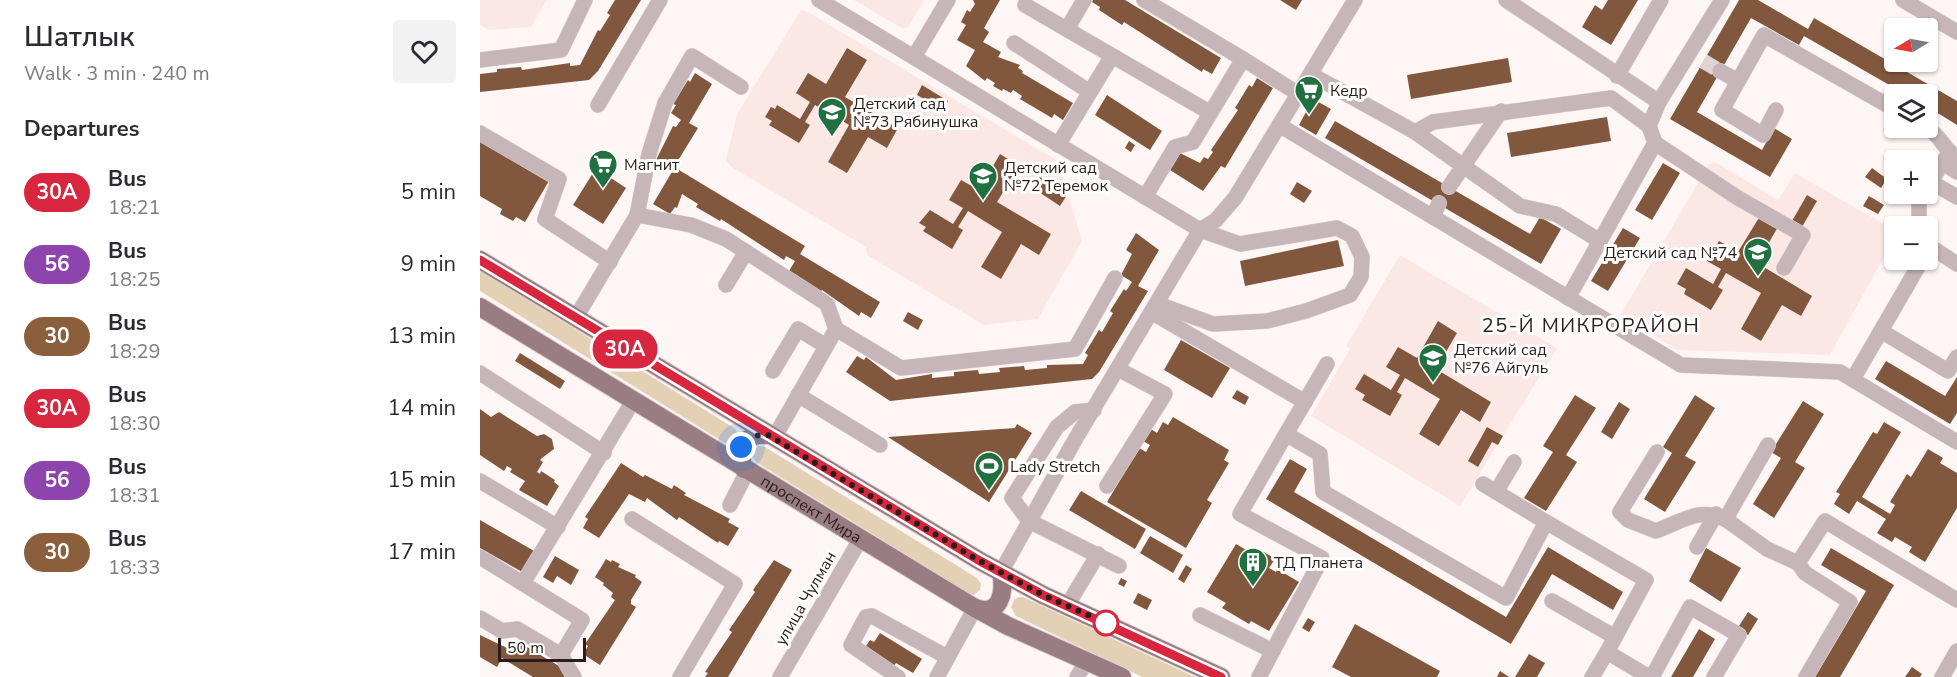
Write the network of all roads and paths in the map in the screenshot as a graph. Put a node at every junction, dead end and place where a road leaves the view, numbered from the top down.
1 (585, 0) edge
2 (660, 0) edge
3 (819, 0) edge
4 (948, 0) edge
5 (1084, 0) edge
6 (1144, 0) edge
7 (1354, 0) edge
8 (1506, 0) edge
9 (1661, 0) edge
10 (1722, 0) edge
11 (1903, 0) edge
12 (1025, 5) dead end
13 (1066, 29) junction
14 (1957, 32) edge
15 (1014, 43) dead end
16 (1112, 56) junction
17 (914, 57) junction
18 (1243, 59) junction
19 (480, 60) edge
20 (1720, 71) tunnel mouth
21 (1312, 75) junction
22 (1617, 76) junction
23 (1738, 81) junction
24 (741, 87) dead end
25 (1090, 92) junction
26 (1297, 93) junction
27 (1659, 102) junction
28 (1884, 103) edge
29 (598, 105) dead end
30 (1776, 110) dead end
31 (1501, 111) junction
32 (1209, 112) junction
33 (1279, 125) junction
34 (1649, 126) junction
35 (1415, 132) junction
36 (480, 134) edge
37 (1938, 134) edge
38 (1655, 142) junction
39 (1058, 145) junction
40 (1950, 158) edge
41 (1463, 168) junction
42 (1957, 171) edge
43 (1938, 173) edge
44 (1449, 187) dead end
45 (1938, 191) edge
46 (1145, 197) junction
47 (1957, 197) edge
48 (637, 214) junction
49 (1200, 230) junction
50 (1600, 241) junction
51 (746, 252) junction
52 (1938, 255) edge
53 (480, 260) edge
54 (610, 262) junction
55 (1957, 264) edge
56 (1784, 268) dead end
57 (1915, 270) edge
58 (1115, 278) dead end
59 (726, 285) dead end
60 (1568, 298) junction
61 (480, 307) edge
62 (1156, 309) junction
63 (575, 319) junction
64 (836, 329) junction
65 (1881, 332) junction
66 (826, 346) junction
67 (1957, 357) edge
68 (1327, 364) dead end
69 (1118, 369) junction
70 (772, 371) dead end
71 (480, 373) edge
72 (1852, 379) junction
73 (798, 395) junction
74 (633, 401) junction
75 (1305, 402) junction
76 (1094, 410) junction
77 (1286, 434) junction
78 (771, 436) junction
79 (1957, 442) edge
80 (880, 445) dead end
81 (1768, 445) dead end
82 (1657, 452) dead end
83 (604, 453) junction
84 (1514, 462) dead end
85 (746, 470) junction
86 (480, 481) edge
87 (1107, 486) dead end
88 (729, 505) dead end
89 (1722, 517) junction
90 (632, 519) dead end
91 (1029, 521) junction
92 (1546, 522) junction
93 (558, 527) junction
94 (861, 538) junction
95 (1697, 547) dead end
96 (1098, 554) junction
97 (480, 557) edge
98 (1798, 563) junction
99 (1119, 566) dead end
100 (1001, 572) junction
101 (523, 583) junction
102 (1957, 600) edge
103 (1552, 601) dead end
104 (1067, 606) junction
105 (975, 608) junction
106 (1200, 615) dead end
107 (480, 618) edge
108 (1616, 637) junction
109 (1273, 651) junction
110 (1957, 651) edge
111 (1607, 652) junction
112 (561, 655) junction
113 (947, 657) junction
114 (1082, 669) edge
115 (574, 677) edge
116 (680, 677) edge
117 (780, 677) edge
118 (898, 677) edge
119 (937, 677) edge
120 (1122, 677) edge
121 (1221, 677) edge
122 (1259, 677) edge
123 (1592, 677) edge
124 (1651, 677) edge
125 (1714, 677) edge
126 (1806, 677) edge
127 (1942, 677) edge

1 - 19 street
2 - 29 street
3 - 17 street
4 - 17 street
5 - 13 street
6 - 18 street
7 - 21 street
8 - 22 street
9 - 22 street
10 - 27 street
11 - 14 street
12 - 13 street
13 - 16 street
15 - 25 street
16 - 25 street
16 - 32 street
17 - 39 street
18 - 26 street
18 - 32 street
20 - 23 street
21 - 26 street
21 - 35 street
22 - 27 street
23 - 28 street
23 - 30 street
24 - 48 street
25 - 39 street
26 - 33 street
27 - 34 street
31 - 34 street
31 - 35 street
31 - 41 street
32 - 46 street
33 - 49 street
33 - 60 street
34 - 38 street
35 - 41 street
36 - 54 street
37 - 40 street
38 - 50 street
38 - 56 street
39 - 46 street
40 - 42 street
40 - 43 street
41 - 44 street
41 - 50 street
45 - 47 street
46 - 49 street
48 - 51 street
48 - 54 street
49 - 62 street
49 - 62 street
50 - 60 street
51 - 59 street
51 - 64 street
52 - 55 street
53 - 63 main road
54 - 63 street
57 - 65 street
58 - 64 street
60 - 72 street
61 - 74 main road, проспект Мира
62 - 69 street
62 - 75 street
63 - 78 main road
64 - 66 street
65 - 67 street
65 - 72 street
66 - 70 street
66 - 73 street
68 - 75 street
69 - 76 street
69 - 87 street
71 - 83 street
72 - 79 street
73 - 78 street
73 - 80 street
74 - 83 street
74 - 85 main road, проспект Мира
75 - 77 street
76 - 91 street
76 - 91 street
77 - 92 street
77 - 109 street
78 - 85 main road
78 - 100 main road
81 - 89 street
82 - 89 street
83 - 93 street
84 - 92 street
85 - 88 street
85 - 94 main road, проспект Мира
86 - 93 street
89 - 95 street
89 - 98 street
90 - 116 street
91 - 96 street
91 - 100 street
92 - 108 street
93 - 101 street
94 - 105 main road, проспект Мира
94 - 117 street, улица Чулман
96 - 99 street
96 - 104 street
97 - 101 street
98 - 102 street
98 - 126 street
100 - 104 main road
100 - 105 main road
101 - 112 street
103 - 108 street
104 - 121 main road
105 - 113 street
105 - 114 main road, проспект Мира
106 - 109 street
107 - 112 street
108 - 111 street
109 - 122 street
110 - 127 street
111 - 123 street
111 - 124 street
112 - 115 street
113 - 118 street
113 - 119 street
114 - 120 main road, проспект Мира
124 - 125 street

